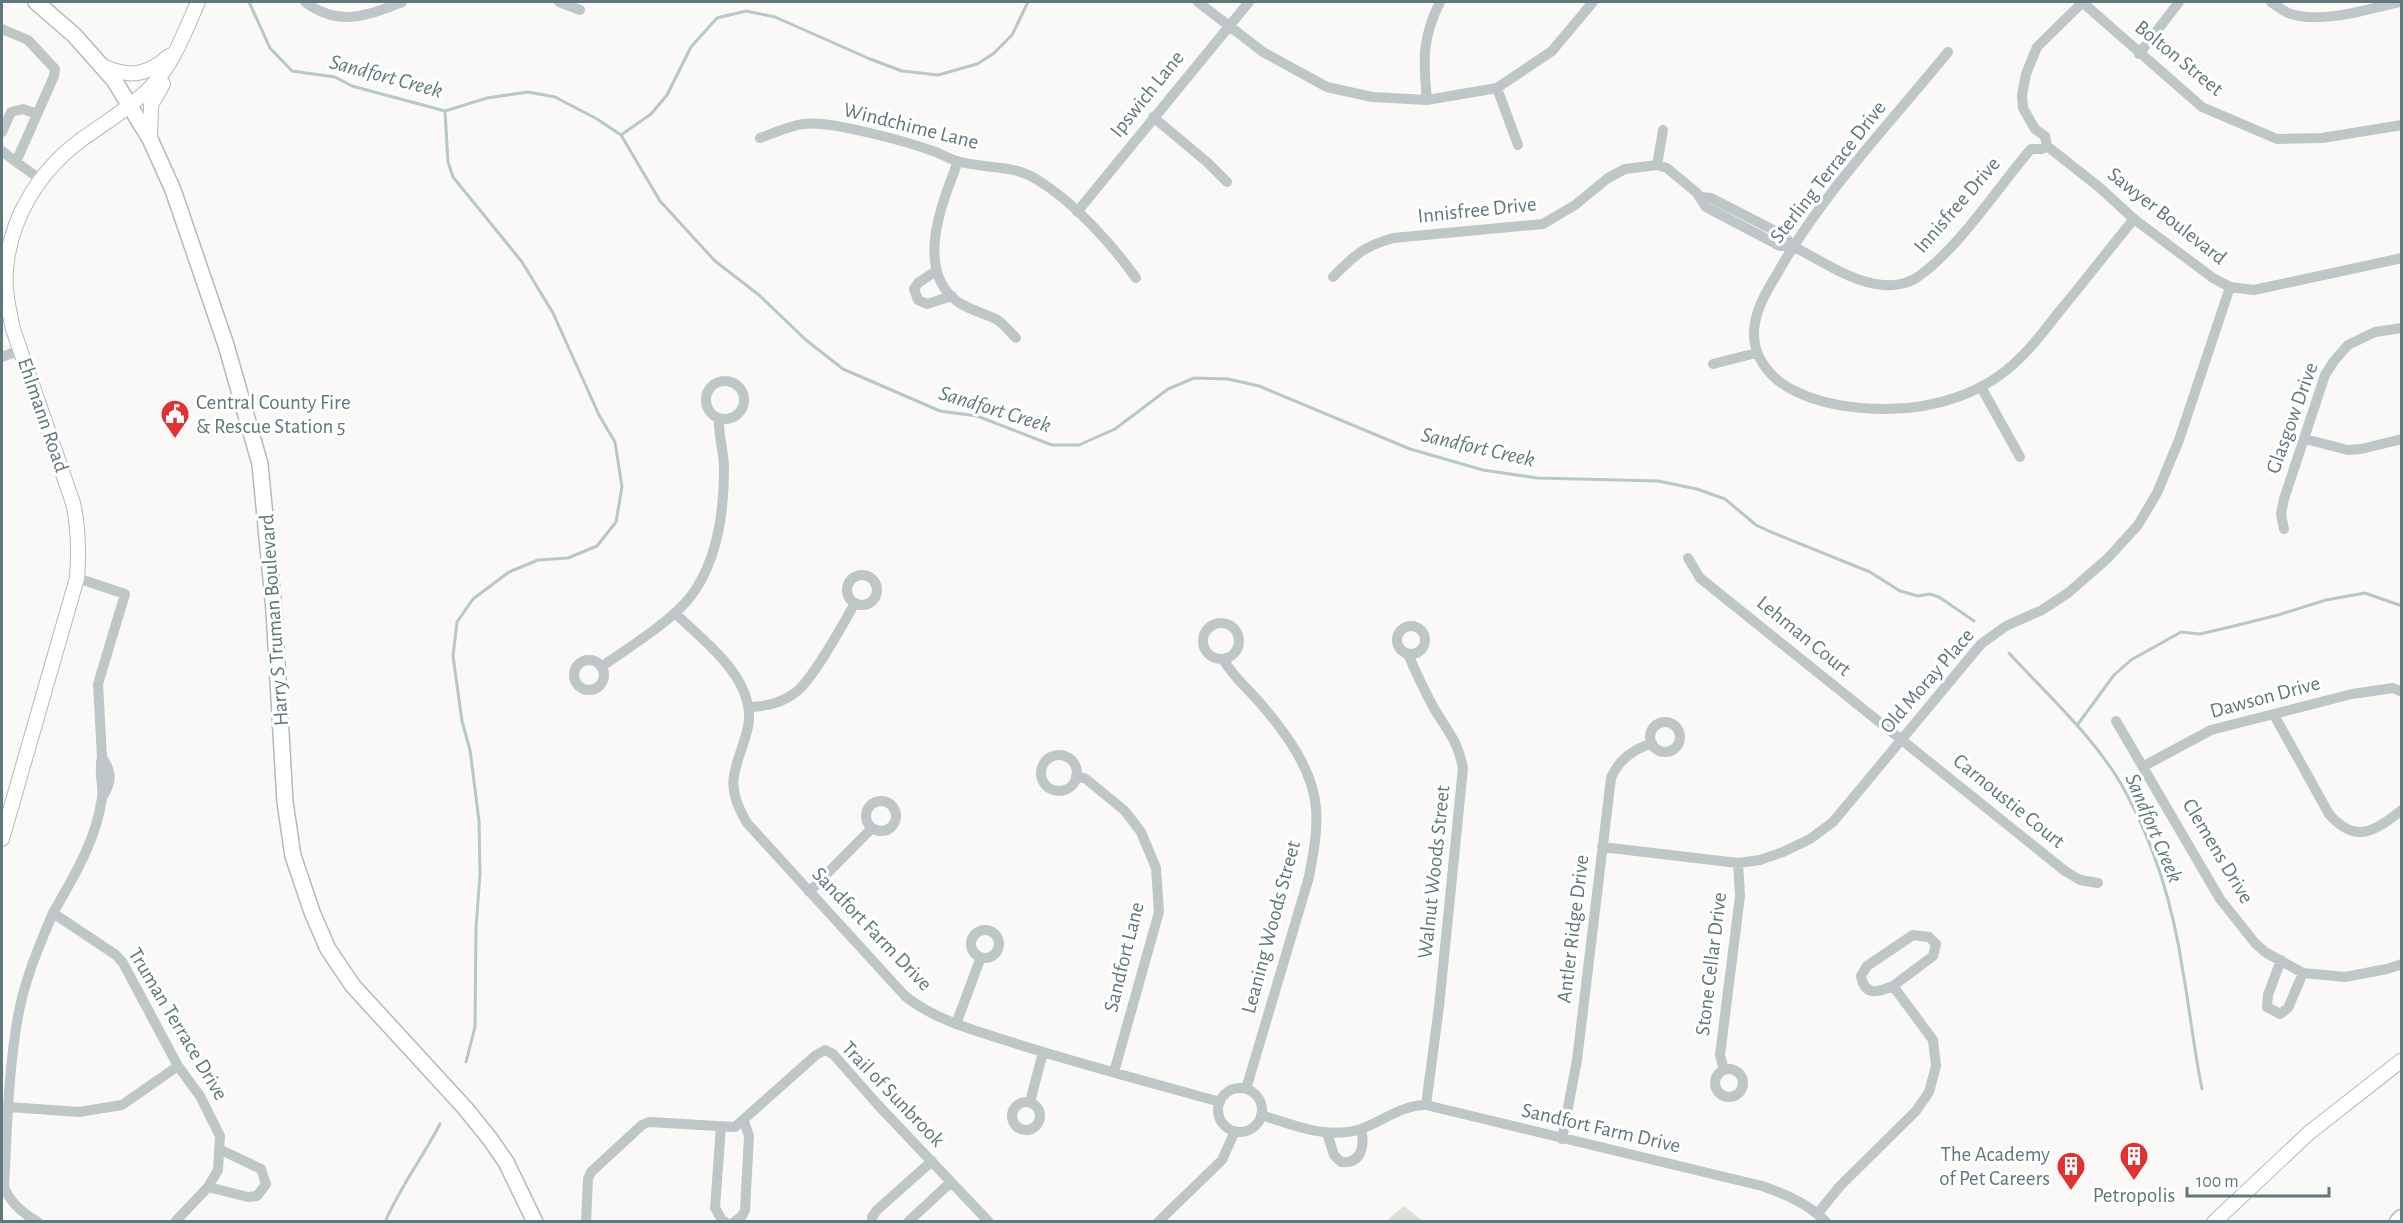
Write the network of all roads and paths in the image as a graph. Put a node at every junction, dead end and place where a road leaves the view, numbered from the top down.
1 (36, 2) edge
2 (198, 2) edge
3 (304, 2) edge
4 (402, 2) edge
5 (559, 2) edge
6 (1198, 2) edge
7 (1249, 2) edge
8 (1440, 2) edge
9 (1593, 2) edge
10 (2082, 2) edge
11 (2180, 2) edge
12 (2271, 2) edge
13 (2399, 2) edge
14 (580, 10) dead end
15 (1229, 24) junction
16 (2, 29) edge
17 (177, 49) junction
18 (1948, 52) dead end
19 (2139, 54) junction
20 (103, 66) junction
21 (1497, 87) junction
22 (1426, 100) junction
23 (130, 105) junction
24 (37, 114) junction
25 (1153, 117) junction
26 (2402, 125) edge
27 (2035, 129) junction
28 (1664, 130) dead end
29 (2, 132) edge
30 (760, 138) dead end
31 (150, 139) junction
32 (1518, 145) dead end
33 (2047, 146) junction
34 (2031, 149) junction
35 (2, 150) edge
36 (16, 162) junction
37 (958, 162) junction
38 (1657, 165) junction
39 (40, 179) junction
40 (1227, 182) dead end
41 (1077, 212) junction
42 (2134, 219) junction
43 (1792, 246) junction
44 (2402, 258) edge
45 (936, 271) junction
46 (1333, 277) dead end
47 (1136, 278) dead end
48 (2230, 287) junction
49 (952, 296) junction
50 (2402, 328) edge
51 (1016, 338) dead end
52 (20, 350) junction
53 (1756, 353) junction
54 (2, 357) edge
55 (1713, 364) dead end
56 (1981, 387) junction
57 (719, 418) dead end
58 (2305, 439) junction
59 (2402, 439) edge
60 (2020, 457) dead end
61 (2284, 530) dead end
62 (1688, 558) dead end
63 (77, 578) junction
64 (855, 603) dead end
65 (675, 613) junction
66 (1408, 654) dead end
67 (1223, 659) dead end
68 (601, 667) dead end
69 (2402, 692) edge
70 (748, 707) junction
71 (2274, 714) junction
72 (2116, 721) dead end
73 (1901, 739) junction
74 (1652, 743) dead end
75 (2144, 766) junction
76 (1076, 776) dead end
77 (2402, 810) edge
78 (5, 813) edge
79 (872, 828) dead end
80 (2, 839) edge
81 (1602, 847) junction
82 (1738, 863) junction
83 (2098, 883) dead end
84 (809, 892) junction
85 (53, 913) junction
86 (981, 957) dead end
87 (2281, 960) junction
88 (2402, 964) edge
89 (2304, 973) junction
90 (1893, 986) junction
91 (956, 1024) junction
92 (1043, 1052) junction
93 (2402, 1060) edge
94 (178, 1066) junction
95 (1724, 1070) dead end
96 (1114, 1072) junction
97 (1246, 1089) junction
98 (1030, 1102) dead end
99 (1220, 1102) junction
100 (1426, 1105) junction
101 (9, 1107) junction
102 (1261, 1115) junction
103 (744, 1121) junction
104 (721, 1126) junction
105 (1361, 1129) junction
106 (1235, 1131) junction
107 (1327, 1133) junction
108 (1562, 1139) junction
109 (219, 1149) junction
110 (932, 1161) junction
111 (951, 1182) junction
112 (208, 1187) junction
113 (4, 1197) edge
114 (1822, 1217) edge
115 (22, 1218) edge
116 (38, 1221) edge
117 (175, 1221) edge
118 (536, 1221) edge
119 (586, 1221) edge
120 (725, 1221) edge
121 (734, 1221) edge
122 (872, 1221) edge
123 (908, 1221) edge
124 (989, 1221) edge
125 (1158, 1221) edge
126 (2214, 1221) edge

1 - 20 main road, Harry S Truman Boulevard
2 - 17 street, Ehlmann Road
3 - 4 street
5 - 14 street
6 - 15 street
7 - 15 street, Ipswich Lane
8 - 22 street
9 - 21 street
10 - 19 street, Bolton Street
10 - 27 street, Sawyer Boulevard
11 - 19 street
12 - 13 street
15 - 22 street
15 - 25 street, Ipswich Lane
16 - 24 street
17 - 20 street, Ehlmann Road
17 - 23 street, Ehlmann Road
17 - 31 street, Ehlmann Road
18 - 43 street, Sterling Terrace Drive
19 - 26 street, Bolton Street
20 - 23 main road, Harry S Truman Boulevard
21 - 22 street
21 - 32 street
23 - 31 main road, Harry S Truman Boulevard
23 - 39 street, Ehlmann Road
24 - 29 street
24 - 36 street
25 - 40 street
25 - 41 street, Ipswich Lane
27 - 33 street, Sawyer Boulevard
27 - 34 street
28 - 38 street
30 - 37 street, Windchime Lane
31 - 118 main road, Harry S Truman Boulevard
33 - 34 street
33 - 42 street, Sawyer Boulevard
34 - 43 street, Innisfree Drive
35 - 36 street
36 - 39 street
37 - 41 street, Windchime Lane
37 - 45 street
38 - 43 street, Innisfree Drive
38 - 46 street, Innisfree Drive
39 - 52 street, Ehlmann Road
41 - 47 street, Windchime Lane
42 - 48 street, Sawyer Boulevard
42 - 56 street
43 - 53 street, Sterling Terrace Drive
44 - 48 street, Sawyer Boulevard
45 - 49 street
45 - 49 street
48 - 73 street, Old Moray Place
49 - 51 street
50 - 58 street, Glasgow Drive
52 - 54 street
52 - 63 street, Ehlmann Road
53 - 55 street
53 - 56 street
56 - 60 street
57 - 65 street
58 - 59 street
58 - 61 street, Glasgow Drive
62 - 73 street, Lehman Court
63 - 78 street, Ehlmann Road
63 - 85 street
64 - 70 street
65 - 68 street
65 - 70 street, Sandfort Farm Drive
66 - 100 street, Walnut Woods Street
67 - 97 street, Leaning Woods Street
69 - 71 street, Dawson Drive
70 - 84 street, Sandfort Farm Drive
71 - 75 street, Dawson Drive
71 - 77 street
72 - 75 street, Clemens Drive
73 - 82 street, Old Moray Place
73 - 83 street, Carnoustie Court
74 - 81 street, Antler Ridge Drive
75 - 87 street, Clemens Drive
76 - 96 street, Sandfort Lane
78 - 80 street, Ehlmann Road
79 - 84 street
81 - 82 street, Old Moray Place
81 - 108 street, Antler Ridge Drive
82 - 95 street, Stone Cellar Drive
84 - 91 street, Sandfort Farm Drive
85 - 94 street, Truman Terrace Drive
85 - 101 street
86 - 91 street
87 - 89 street, Clemens Drive
87 - 89 street
88 - 89 street, Clemens Drive
90 - 90 street
90 - 114 street
91 - 92 street, Sandfort Farm Drive
92 - 96 street, Sandfort Farm Drive
92 - 98 street
93 - 126 street
94 - 101 street
94 - 109 street, Truman Terrace Drive
96 - 99 street, Sandfort Farm Drive
97 - 99 street
97 - 102 street
99 - 106 street
100 - 105 street, Sandfort Farm Drive
100 - 108 street, Sandfort Farm Drive
101 - 113 street
102 - 106 street
102 - 107 street, Sandfort Farm Drive
103 - 104 street
103 - 110 street, Trail of Sunbrook
103 - 121 street
104 - 119 street
104 - 120 street
105 - 107 street, Sandfort Farm Drive
105 - 107 street
106 - 125 street
108 - 114 street, Sandfort Farm Drive
109 - 112 street, Truman Terrace Drive
109 - 112 street
110 - 111 street, Trail of Sunbrook
110 - 122 street
111 - 123 street
111 - 124 street, Trail of Sunbrook
112 - 117 street, Truman Terrace Drive
113 - 115 street
115 - 116 street

